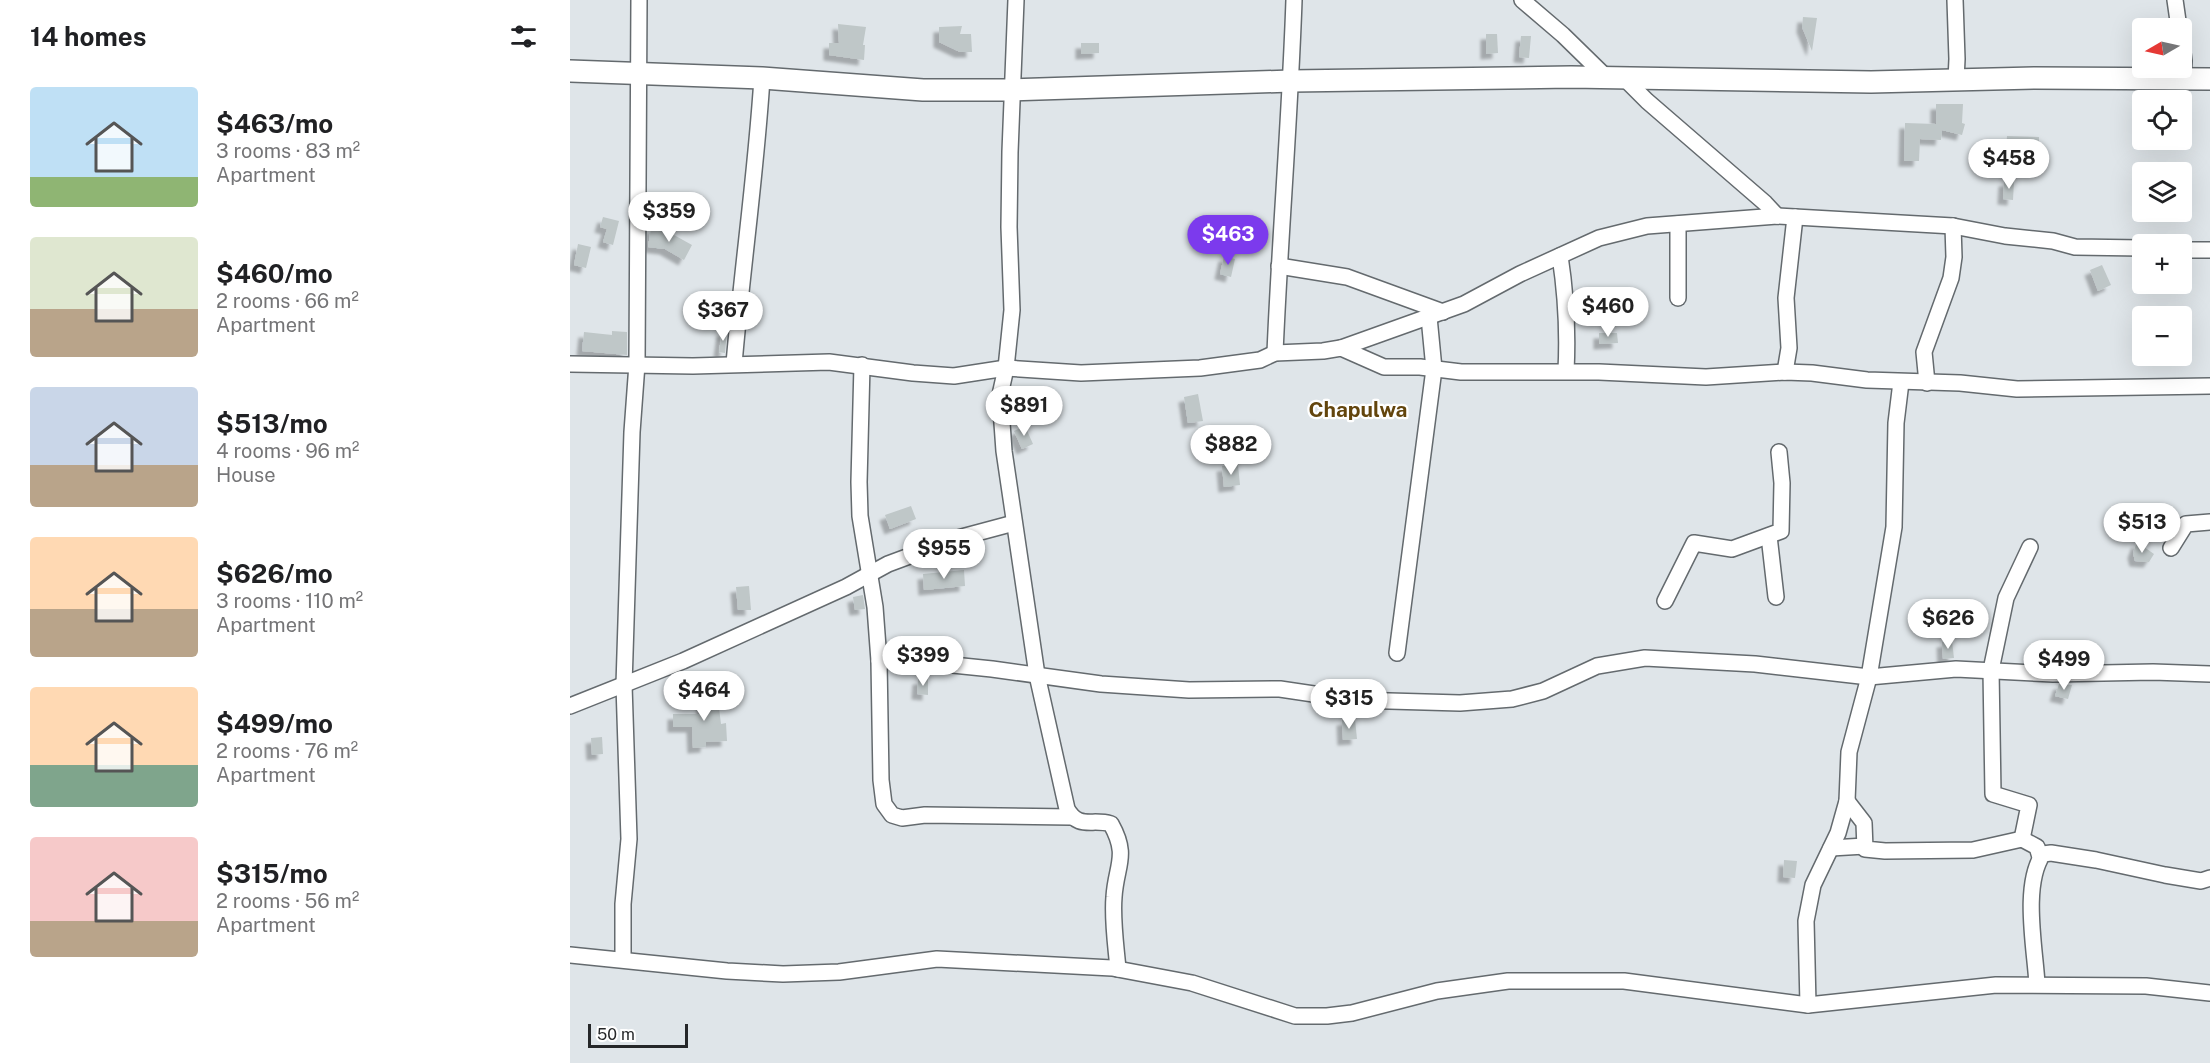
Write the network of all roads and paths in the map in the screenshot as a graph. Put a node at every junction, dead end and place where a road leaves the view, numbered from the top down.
1 (639, 0) edge
2 (1016, 0) edge
3 (1294, 0) edge
4 (1522, 0) edge
5 (1955, 0) edge
6 (2175, 0) edge
7 (2178, 18) edge
8 (570, 71) edge
9 (637, 74) junction
10 (762, 78) junction
11 (1615, 78) junction
12 (2183, 79) joint
13 (2210, 79) edge
14 (1956, 80) junction
15 (1292, 81) junction
16 (1011, 90) junction
17 (1776, 216) junction
18 (1795, 217) junction
19 (1678, 224) junction
20 (1953, 226) junction
21 (2132, 248) edge
22 (2192, 250) edge
23 (2210, 250) edge
24 (1560, 256) junction
25 (1278, 266) junction
26 (1678, 298) dead end
27 (1436, 314) junction
28 (1341, 348) junction
29 (1275, 353) junction
30 (637, 363) junction
31 (570, 364) edge
32 (734, 364) junction
33 (862, 365) junction
34 (1006, 368) junction
35 (1434, 369) junction
36 (1566, 371) junction
37 (1785, 372) junction
38 (1901, 382) junction
39 (1927, 383) junction
40 (2210, 386) edge
41 (1779, 452) dead end
42 (2210, 522) edge
43 (1014, 524) junction
44 (1769, 536) junction
45 (2030, 547) dead end
46 (2171, 548) dead end
47 (871, 574) junction
48 (1776, 597) dead end
49 (1665, 601) dead end
50 (1397, 653) dead end
51 (879, 661) junction
52 (1991, 670) junction
53 (2210, 674) edge
54 (1037, 675) junction
55 (1869, 677) junction
56 (624, 685) junction
57 (570, 705) edge
58 (1847, 801) junction
59 (1071, 818) junction
60 (2022, 839) junction
61 (1865, 846) junction
62 (1831, 848) junction
63 (2040, 857) junction
64 (2210, 878) edge
65 (570, 955) edge
66 (623, 959) junction
67 (1118, 969) junction
68 (2037, 984) junction
69 (2210, 993) edge
70 (1808, 1005) junction

1 - 9 street
2 - 16 street
3 - 15 street
4 - 11 street
5 - 14 street
6 - 7 street
8 - 9 street
9 - 10 street
9 - 30 street
10 - 16 street
10 - 32 street
11 - 14 street
11 - 15 street
11 - 17 street
12 - 13 street
12 - 14 street
15 - 16 street
15 - 25 street
16 - 34 street
17 - 18 street
17 - 19 street
18 - 20 street
18 - 37 street
19 - 24 street
19 - 26 street
20 - 21 street
20 - 39 street
22 - 23 street
24 - 27 street
24 - 36 street
25 - 27 street
25 - 29 street
27 - 28 street
27 - 35 street
28 - 29 street
28 - 35 street
29 - 34 street
30 - 31 street
30 - 32 street
30 - 56 street
32 - 33 street
33 - 34 street
33 - 47 street
34 - 43 street
35 - 36 street
35 - 50 street
36 - 37 street
37 - 38 street
38 - 39 street
38 - 55 street
39 - 40 street
41 - 44 street
42 - 46 street
43 - 47 street
43 - 54 street
44 - 48 street
44 - 49 street
45 - 52 street
47 - 51 street
47 - 56 street
51 - 54 street
51 - 59 street
52 - 53 street
52 - 55 street
52 - 60 street
54 - 55 street
54 - 59 street
55 - 58 street
56 - 57 street
56 - 66 street
58 - 61 street
58 - 62 street
59 - 67 street
60 - 61 street
60 - 63 street
61 - 62 street
62 - 70 street
63 - 64 street
63 - 68 street
65 - 66 street
66 - 67 street
67 - 70 street
68 - 69 street
68 - 70 street

